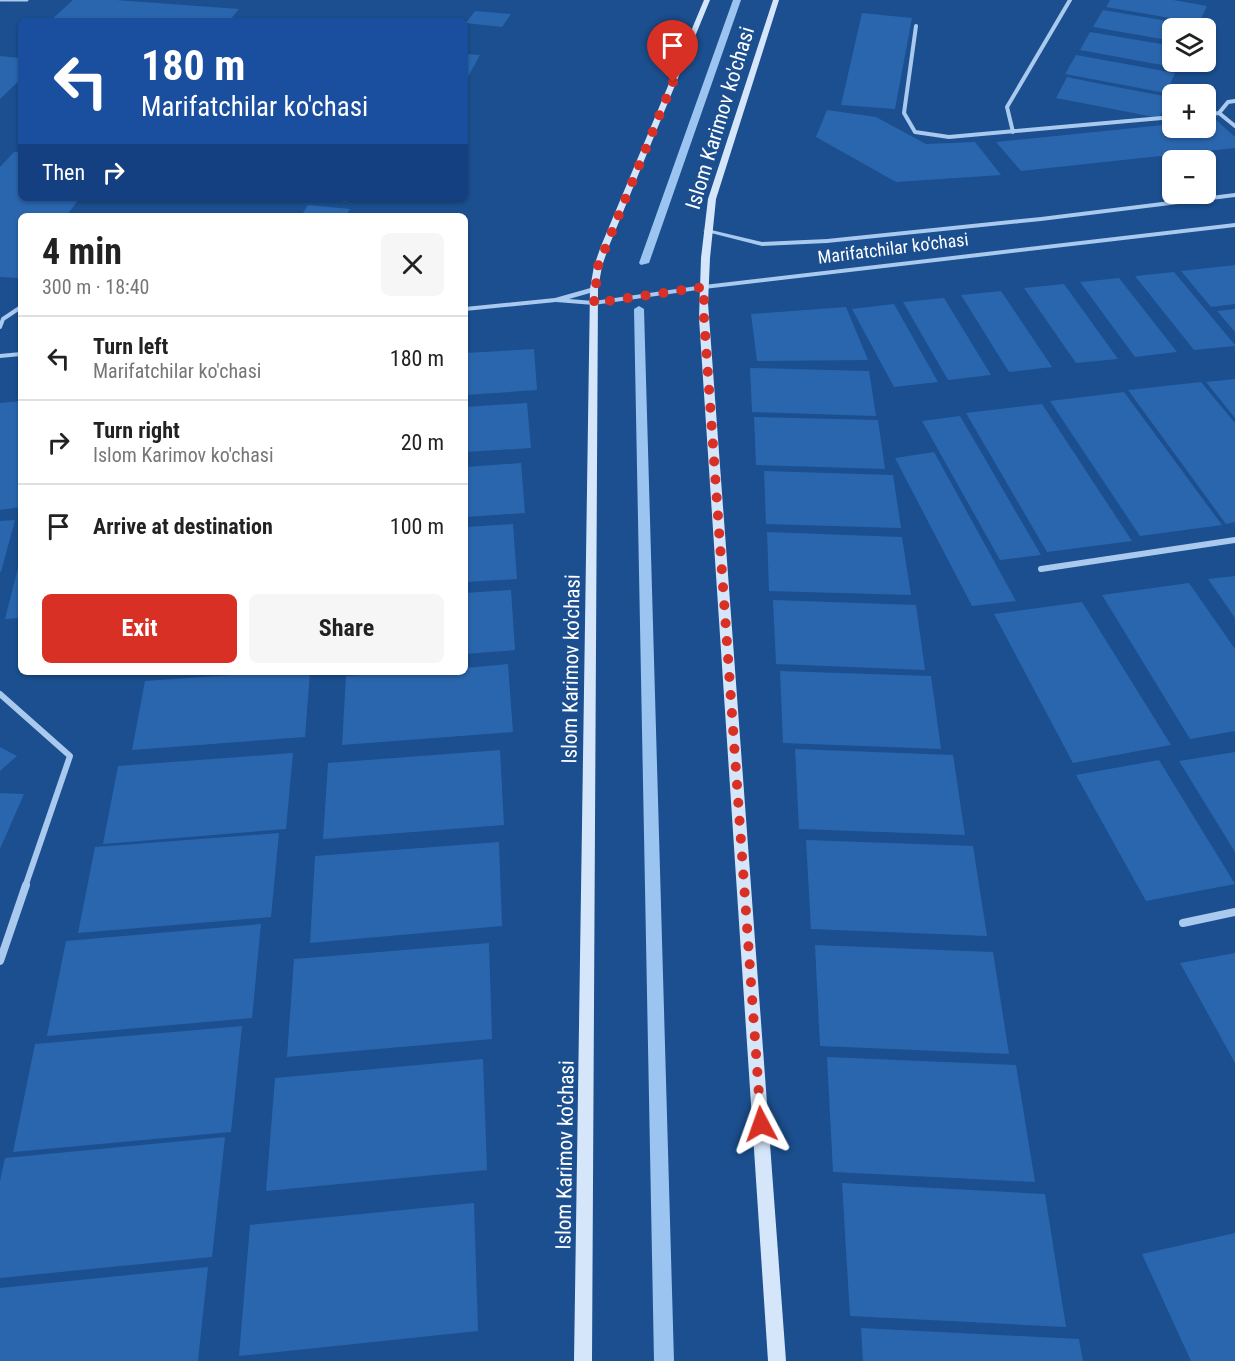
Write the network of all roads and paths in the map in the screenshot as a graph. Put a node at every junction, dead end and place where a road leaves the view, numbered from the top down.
1 (1, 0) edge
2 (27, 0) edge
3 (707, 0) edge
4 (776, 0) edge
5 (1070, 0) edge
6 (916, 26) dead end
7 (1235, 101) edge
8 (1216, 113) edge
9 (1219, 113) junction
10 (1162, 118) edge
11 (1235, 126) edge
12 (1014, 132) junction
13 (1235, 195) edge
14 (1235, 225) edge
15 (707, 231) junction
16 (704, 287) junction
17 (594, 289) junction
18 (556, 300) junction
19 (594, 303) junction
20 (18, 309) edge
21 (468, 309) edge
22 (0, 327) edge
23 (18, 354) edge
24 (0, 356) edge
25 (1235, 540) edge
26 (1041, 569) dead end
27 (0, 694) edge
28 (1235, 912) edge
29 (1183, 923) dead end
30 (0, 961) edge
31 (582, 1361) edge
32 (777, 1361) edge

1 - 2 lane
3 - 17 main road, Islom Karimov ko'chasi
4 - 15 main road, Islom Karimov ko'chasi
5 - 12 street
6 - 12 street
7 - 9 street
8 - 9 street
9 - 11 street
10 - 12 street
13 - 15 street, Marifatchilar ko'chasi
14 - 16 street, Marifatchilar ko'chasi
15 - 16 main road, Islom Karimov ko'chasi
16 - 19 street, Marifatchilar ko'chasi
16 - 32 main road, Islom Karimov ko'chasi
17 - 18 street, Marifatchilar ko'chasi
17 - 19 main road, Islom Karimov ko'chasi
18 - 19 street, Marifatchilar ko'chasi
18 - 21 street, Marifatchilar ko'chasi
19 - 31 main road, Islom Karimov ko'chasi
20 - 22 lane
23 - 24 street
25 - 26 street
27 - 30 street
28 - 29 street

